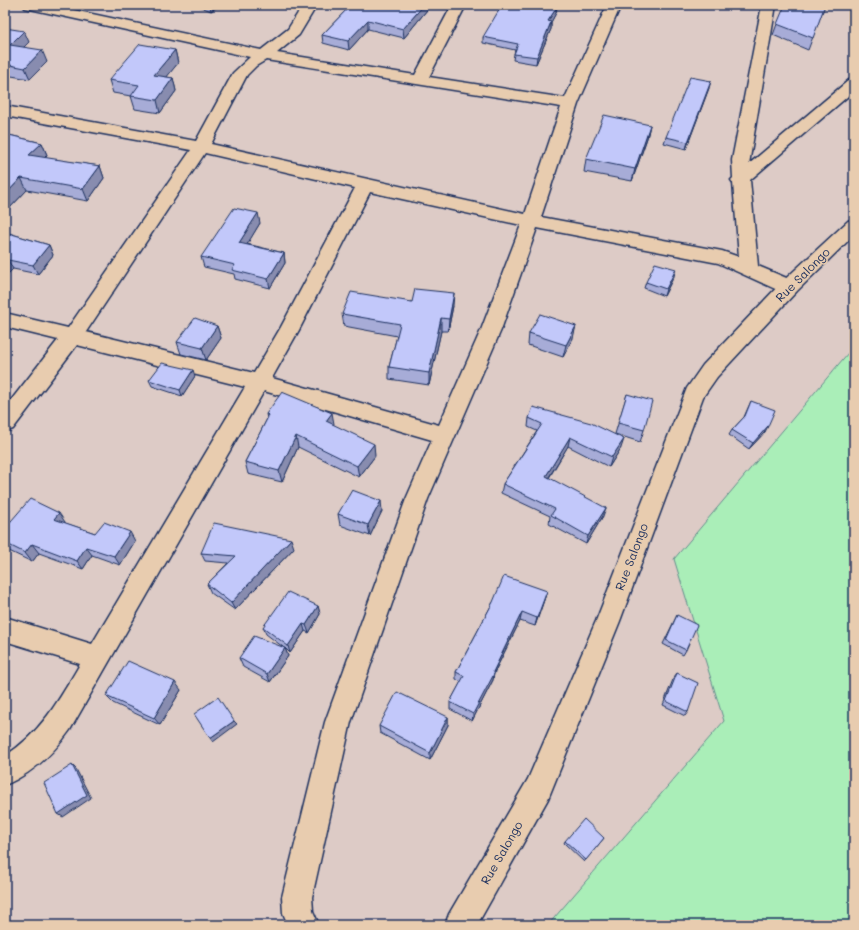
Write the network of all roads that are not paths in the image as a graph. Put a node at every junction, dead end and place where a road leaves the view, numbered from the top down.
1 (30, 5) edge
2 (310, 5) edge
3 (459, 5) edge
4 (614, 5) edge
5 (769, 5) edge
6 (262, 55) junction
7 (420, 79) junction
8 (854, 83) edge
9 (570, 104) junction
10 (9, 117) edge
11 (200, 147) junction
12 (740, 180) junction
13 (364, 185) junction
14 (531, 221) junction
15 (854, 225) edge
16 (749, 268) junction
17 (789, 286) junction
18 (5, 320) edge
19 (73, 336) junction
20 (259, 382) junction
21 (5, 423) edge
22 (445, 435) junction
23 (5, 629) edge
24 (98, 658) junction
25 (5, 772) edge
26 (304, 925) edge
27 (460, 925) edge

1 - 6 street
2 - 6 street
3 - 7 street
4 - 9 street
5 - 12 street
6 - 7 street
6 - 11 street
7 - 9 street
8 - 12 street
9 - 14 street
10 - 11 street
11 - 13 street
11 - 19 street
12 - 16 street
13 - 14 street
13 - 20 street
14 - 16 street
14 - 22 street
15 - 17 street, Rue Salongo
16 - 17 street
17 - 27 street, Rue Salongo
18 - 19 street
19 - 20 street
19 - 21 street
20 - 22 street
20 - 24 street
22 - 26 street
23 - 24 street
24 - 25 street

